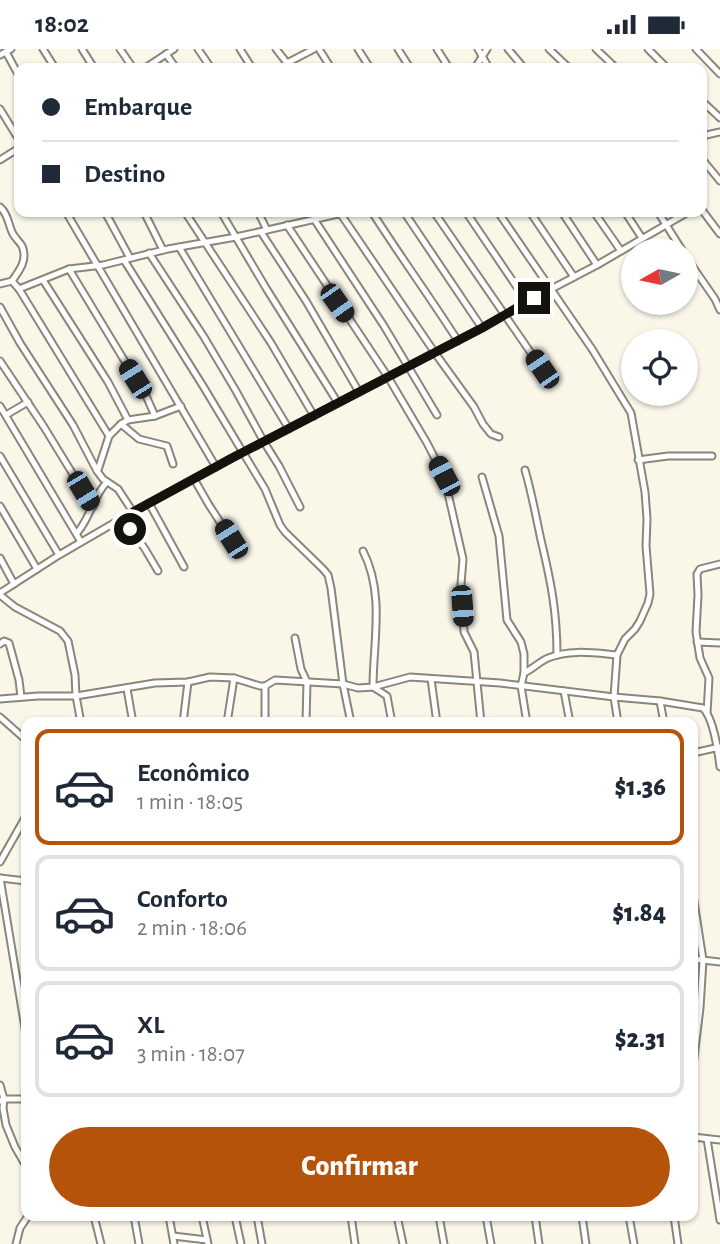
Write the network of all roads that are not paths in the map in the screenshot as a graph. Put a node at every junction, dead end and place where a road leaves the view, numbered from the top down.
1 (174, 49) edge
2 (276, 49) edge
3 (314, 49) edge
4 (478, 49) edge
5 (486, 49) edge
6 (508, 49) edge
7 (550, 49) edge
8 (596, 49) edge
9 (648, 49) edge
10 (696, 49) edge
11 (5, 52) edge
12 (166, 54) junction
13 (482, 56) junction
14 (152, 63) edge
15 (172, 63) edge
16 (287, 63) edge
17 (293, 63) edge
18 (478, 63) edge
19 (486, 63) edge
20 (520, 63) edge
21 (564, 63) edge
22 (611, 63) edge
23 (662, 63) edge
24 (14, 67) edge
25 (720, 74) edge
26 (707, 106) edge
27 (0, 109) edge
28 (720, 118) edge
29 (14, 132) edge
30 (707, 165) edge
31 (720, 181) edge
32 (0, 207) edge
33 (707, 216) edge
34 (69, 217) edge
35 (108, 217) edge
36 (146, 217) edge
37 (188, 217) edge
38 (224, 217) edge
39 (260, 217) edge
40 (308, 217) edge
41 (323, 217) edge
42 (347, 217) edge
43 (375, 217) edge
44 (407, 217) edge
45 (437, 217) edge
46 (469, 217) edge
47 (501, 217) edge
48 (533, 217) edge
49 (565, 217) edge
50 (597, 217) edge
51 (628, 217) edge
52 (662, 217) edge
53 (679, 217) edge
54 (311, 220) junction
55 (667, 224) junction
56 (287, 225) junction
57 (264, 231) junction
58 (720, 233) edge
59 (236, 237) junction
60 (642, 237) joint
61 (675, 238) edge
62 (204, 243) junction
63 (179, 247) junction
64 (163, 250) junction
65 (621, 251) joint
66 (149, 253) junction
67 (127, 259) junction
68 (97, 265) junction
69 (597, 265) junction
70 (69, 269) junction
71 (698, 274) edge
72 (574, 277) junction
73 (43, 280) junction
74 (12, 281) junction
75 (0, 284) edge
76 (19, 289) junction
77 (551, 289) junction
78 (527, 302) junction
79 (0, 307) edge
80 (720, 310) edge
81 (503, 315) junction
82 (482, 328) junction
83 (458, 341) junction
84 (435, 353) junction
85 (0, 361) edge
86 (409, 366) junction
87 (542, 369) dead end
88 (388, 377) junction
89 (359, 393) junction
90 (28, 402) junction
91 (338, 403) junction
92 (0, 406) edge
93 (181, 406) junction
94 (6, 415) junction
95 (437, 415) dead end
96 (155, 416) junction
97 (314, 416) junction
98 (128, 420) junction
99 (121, 424) junction
100 (289, 429) junction
101 (110, 436) junction
102 (499, 437) dead end
103 (264, 442) junction
104 (242, 453) junction
105 (0, 456) edge
106 (712, 456) dead end
107 (638, 460) junction
108 (173, 464) dead end
109 (216, 467) junction
110 (525, 470) dead end
111 (97, 471) junction
112 (482, 477) dead end
113 (194, 479) junction
114 (107, 482) junction
115 (149, 503) junction
116 (0, 506) edge
117 (93, 507) junction
118 (300, 507) dead end
119 (133, 512) junction
120 (123, 518) junction
121 (77, 533) junction
122 (231, 539) dead end
123 (81, 542) junction
124 (363, 551) dead end
125 (59, 555) junction
126 (0, 558) edge
127 (720, 564) edge
128 (184, 567) dead end
129 (37, 569) junction
130 (158, 571) dead end
131 (14, 584) junction
132 (0, 594) edge
133 (295, 638) dead end
134 (697, 642) junction
135 (720, 643) edge
136 (0, 644) edge
137 (557, 655) junction
138 (617, 655) junction
139 (524, 673) junction
140 (234, 678) junction
141 (431, 679) junction
142 (188, 682) junction
143 (307, 682) junction
144 (476, 682) junction
145 (343, 684) junction
146 (265, 686) junction
147 (521, 686) junction
148 (373, 687) junction
149 (127, 688) junction
150 (564, 691) junction
151 (76, 696) junction
152 (21, 697) junction
153 (614, 697) junction
154 (0, 699) edge
155 (660, 701) junction
156 (707, 713) junction
157 (0, 717) edge
158 (80, 717) edge
159 (132, 717) edge
160 (184, 717) edge
161 (227, 717) edge
162 (265, 717) edge
163 (306, 717) edge
164 (350, 717) edge
165 (391, 717) edge
166 (436, 717) edge
167 (480, 717) edge
168 (526, 717) edge
169 (569, 717) edge
170 (617, 717) edge
171 (663, 717) edge
172 (21, 736) edge
173 (719, 747) edge
174 (698, 752) edge
175 (720, 767) edge
176 (21, 825) edge
177 (0, 862) edge
178 (0, 878) edge
179 (21, 880) edge
180 (698, 928) edge
181 (698, 960) edge
182 (703, 960) junction
183 (720, 962) edge
184 (21, 1004) edge
185 (698, 1025) edge
186 (0, 1085) edge
187 (2, 1096) edge
188 (21, 1098) edge
189 (698, 1138) edge
190 (707, 1139) junction
191 (720, 1140) edge
192 (21, 1157) edge
193 (720, 1220) edge
194 (24, 1221) edge
195 (95, 1221) edge
196 (135, 1221) edge
197 (170, 1221) edge
198 (203, 1221) edge
199 (236, 1221) edge
200 (258, 1221) edge
201 (352, 1221) edge
202 (398, 1221) edge
203 (440, 1221) edge
204 (487, 1221) edge
205 (536, 1221) edge
206 (583, 1221) edge
207 (630, 1221) edge
208 (675, 1221) edge
209 (173, 1236) junction
210 (207, 1242) edge
211 (16, 1244) edge
212 (102, 1244) edge
213 (139, 1244) edge
214 (174, 1244) edge
215 (241, 1244) edge
216 (262, 1244) edge
217 (355, 1244) edge
218 (403, 1244) edge
219 (444, 1244) edge
220 (491, 1244) edge
221 (539, 1244) edge
222 (586, 1244) edge
223 (634, 1244) edge
224 (678, 1244) edge

1 - 12 street
2 - 16 street
3 - 17 street
4 - 13 street
5 - 13 street
6 - 20 street
7 - 21 street
8 - 22 street
9 - 23 street
10 - 25 street
11 - 24 street
12 - 14 street
12 - 15 street
13 - 18 street
13 - 19 street
26 - 28 street
27 - 29 street
30 - 31 street
32 - 74 street
33 - 58 street
34 - 68 street
35 - 67 street
36 - 64 street
37 - 62 street
38 - 59 street
39 - 57 street
40 - 54 street
41 - 54 street
42 - 84 street
43 - 83 street
44 - 82 street
45 - 81 street
46 - 78 street
47 - 77 street
48 - 72 street
49 - 69 street
50 - 65 street
51 - 60 street
52 - 55 street
53 - 55 street
54 - 56 street
54 - 86 street
55 - 60 street
55 - 61 street
56 - 57 street
56 - 88 street
57 - 59 street
57 - 89 street
59 - 62 street
59 - 91 street
62 - 63 street
62 - 97 street
63 - 64 street
63 - 100 street
64 - 66 street
65 - 69 street
66 - 67 street
66 - 103 street
67 - 68 street
67 - 104 street
68 - 70 street
68 - 93 street
69 - 72 street
70 - 73 street
70 - 96 street
71 - 80 street
72 - 77 street
73 - 76 street
73 - 98 street
74 - 75 street
74 - 76 street
76 - 101 street
77 - 78 street
77 - 107 street
78 - 81 street
79 - 111 street
81 - 82 street
81 - 87 street
82 - 83 street
83 - 84 street
84 - 86 street
84 - 102 street
85 - 90 street
86 - 88 street
86 - 95 street
88 - 89 street
88 - 144 street
89 - 91 street
90 - 94 street
90 - 117 street
91 - 97 street
92 - 94 street
93 - 96 street
93 - 109 street
94 - 121 street
96 - 98 street
97 - 100 street
98 - 99 street
99 - 101 street
99 - 108 street
100 - 103 street
101 - 111 street
103 - 104 street
103 - 118 street
104 - 109 street
104 - 145 street
105 - 125 street
106 - 107 street
107 - 138 street
109 - 113 street
110 - 137 street
111 - 114 street
112 - 139 street
113 - 115 street
113 - 122 street
114 - 117 street
114 - 119 street
115 - 119 street
115 - 128 street
116 - 129 street
117 - 121 street
119 - 120 street
120 - 123 street
120 - 130 street
121 - 123 street
123 - 125 street
124 - 148 street
125 - 129 street
126 - 131 street
127 - 134 street
129 - 131 street
131 - 132 street
132 - 151 street
133 - 143 street
134 - 135 street
134 - 156 street
136 - 152 street
137 - 138 street
137 - 139 street
138 - 153 street
139 - 147 street
140 - 142 street
140 - 146 street
140 - 161 street
141 - 144 street
141 - 148 street
141 - 166 street
142 - 149 street
142 - 160 street
143 - 145 street
143 - 146 street
143 - 163 street
144 - 147 street
144 - 167 street
145 - 148 street
145 - 164 street
146 - 162 street
147 - 150 street
147 - 168 street
148 - 165 street
149 - 151 street
149 - 159 street
150 - 153 street
150 - 169 street
151 - 152 street
151 - 158 street
152 - 154 street
153 - 155 street
153 - 170 street
155 - 156 street
155 - 171 street
156 - 173 street
157 - 172 street
173 - 174 street
173 - 175 street
176 - 177 street
178 - 179 street
178 - 184 street
180 - 182 street
181 - 182 street
182 - 183 street
182 - 185 street
186 - 187 street
187 - 188 street
187 - 192 street
189 - 190 street
190 - 191 street
190 - 193 street
194 - 211 street
195 - 212 street
196 - 213 street
197 - 209 street
198 - 210 street
199 - 215 street
200 - 216 street
201 - 217 street
202 - 218 street
203 - 219 street
204 - 220 street
205 - 221 street
206 - 222 street
207 - 223 street
208 - 224 street
209 - 210 street
209 - 214 street

